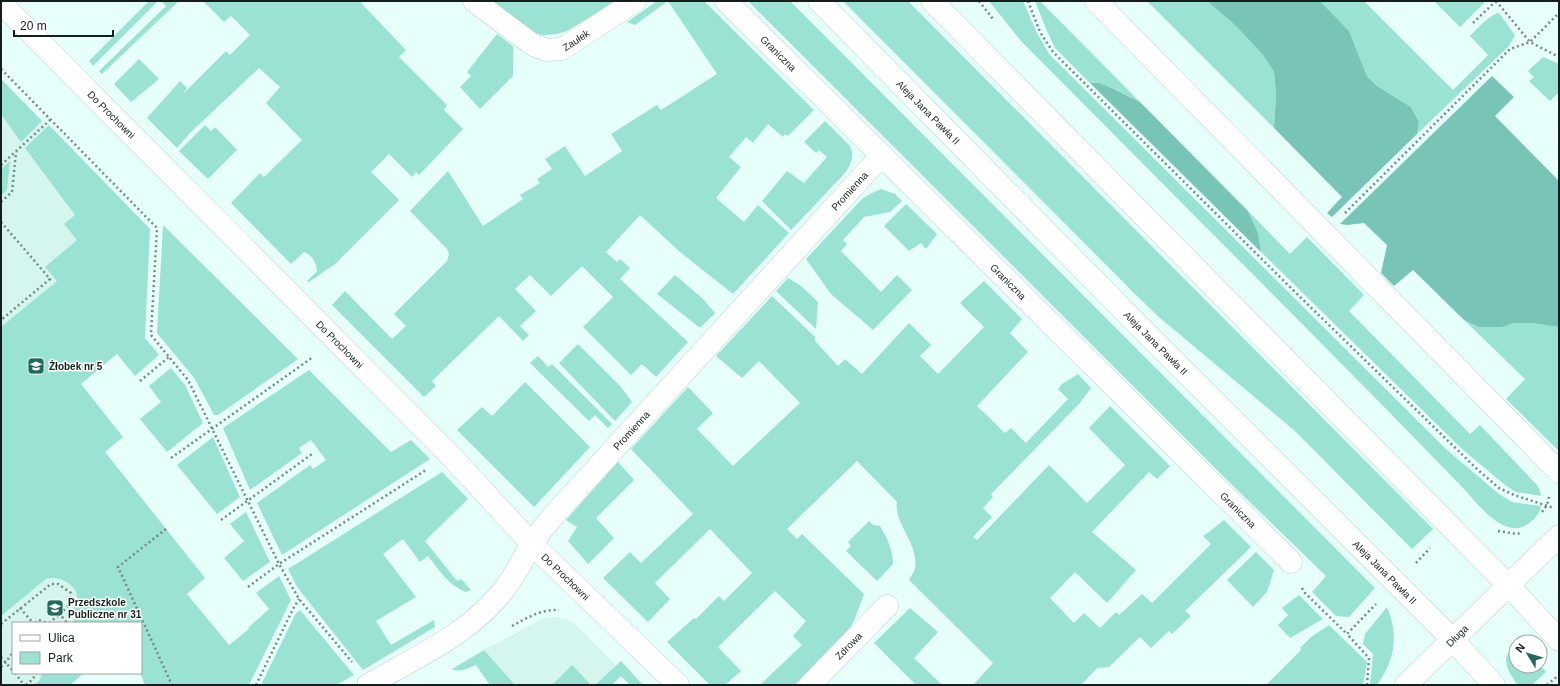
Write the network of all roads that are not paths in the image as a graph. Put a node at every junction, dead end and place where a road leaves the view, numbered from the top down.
1 (474, 1) edge
2 (635, 1) edge
3 (726, 1) edge
4 (819, 1) edge
5 (932, 1) edge
6 (1096, 1) edge
7 (1, 3) edge
8 (882, 155) junction
9 (1559, 472) edge
10 (1559, 536) edge
11 (532, 544) junction
12 (1291, 562) road end
13 (1509, 586) junction
14 (887, 606) dead end
15 (1452, 639) junction
16 (1559, 640) edge
17 (369, 684) edge
18 (678, 685) edge
19 (810, 685) edge
20 (1406, 685) edge
21 (1494, 685) edge

1 - 2 street, Zaułek
3 - 8 street, Graniczna
4 - 15 street, Aleja Jana Pawła II
5 - 13 street
6 - 9 street
7 - 11 street, Do Prochowni
8 - 11 street, Promienna
8 - 12 street, Graniczna
10 - 13 street, Długa
11 - 17 street, Promienna
11 - 18 street, Do Prochowni
13 - 15 street, Długa
13 - 16 street
14 - 19 street, Zdrowa
15 - 20 street, Długa
15 - 21 street, Aleja Jana Pawła II

